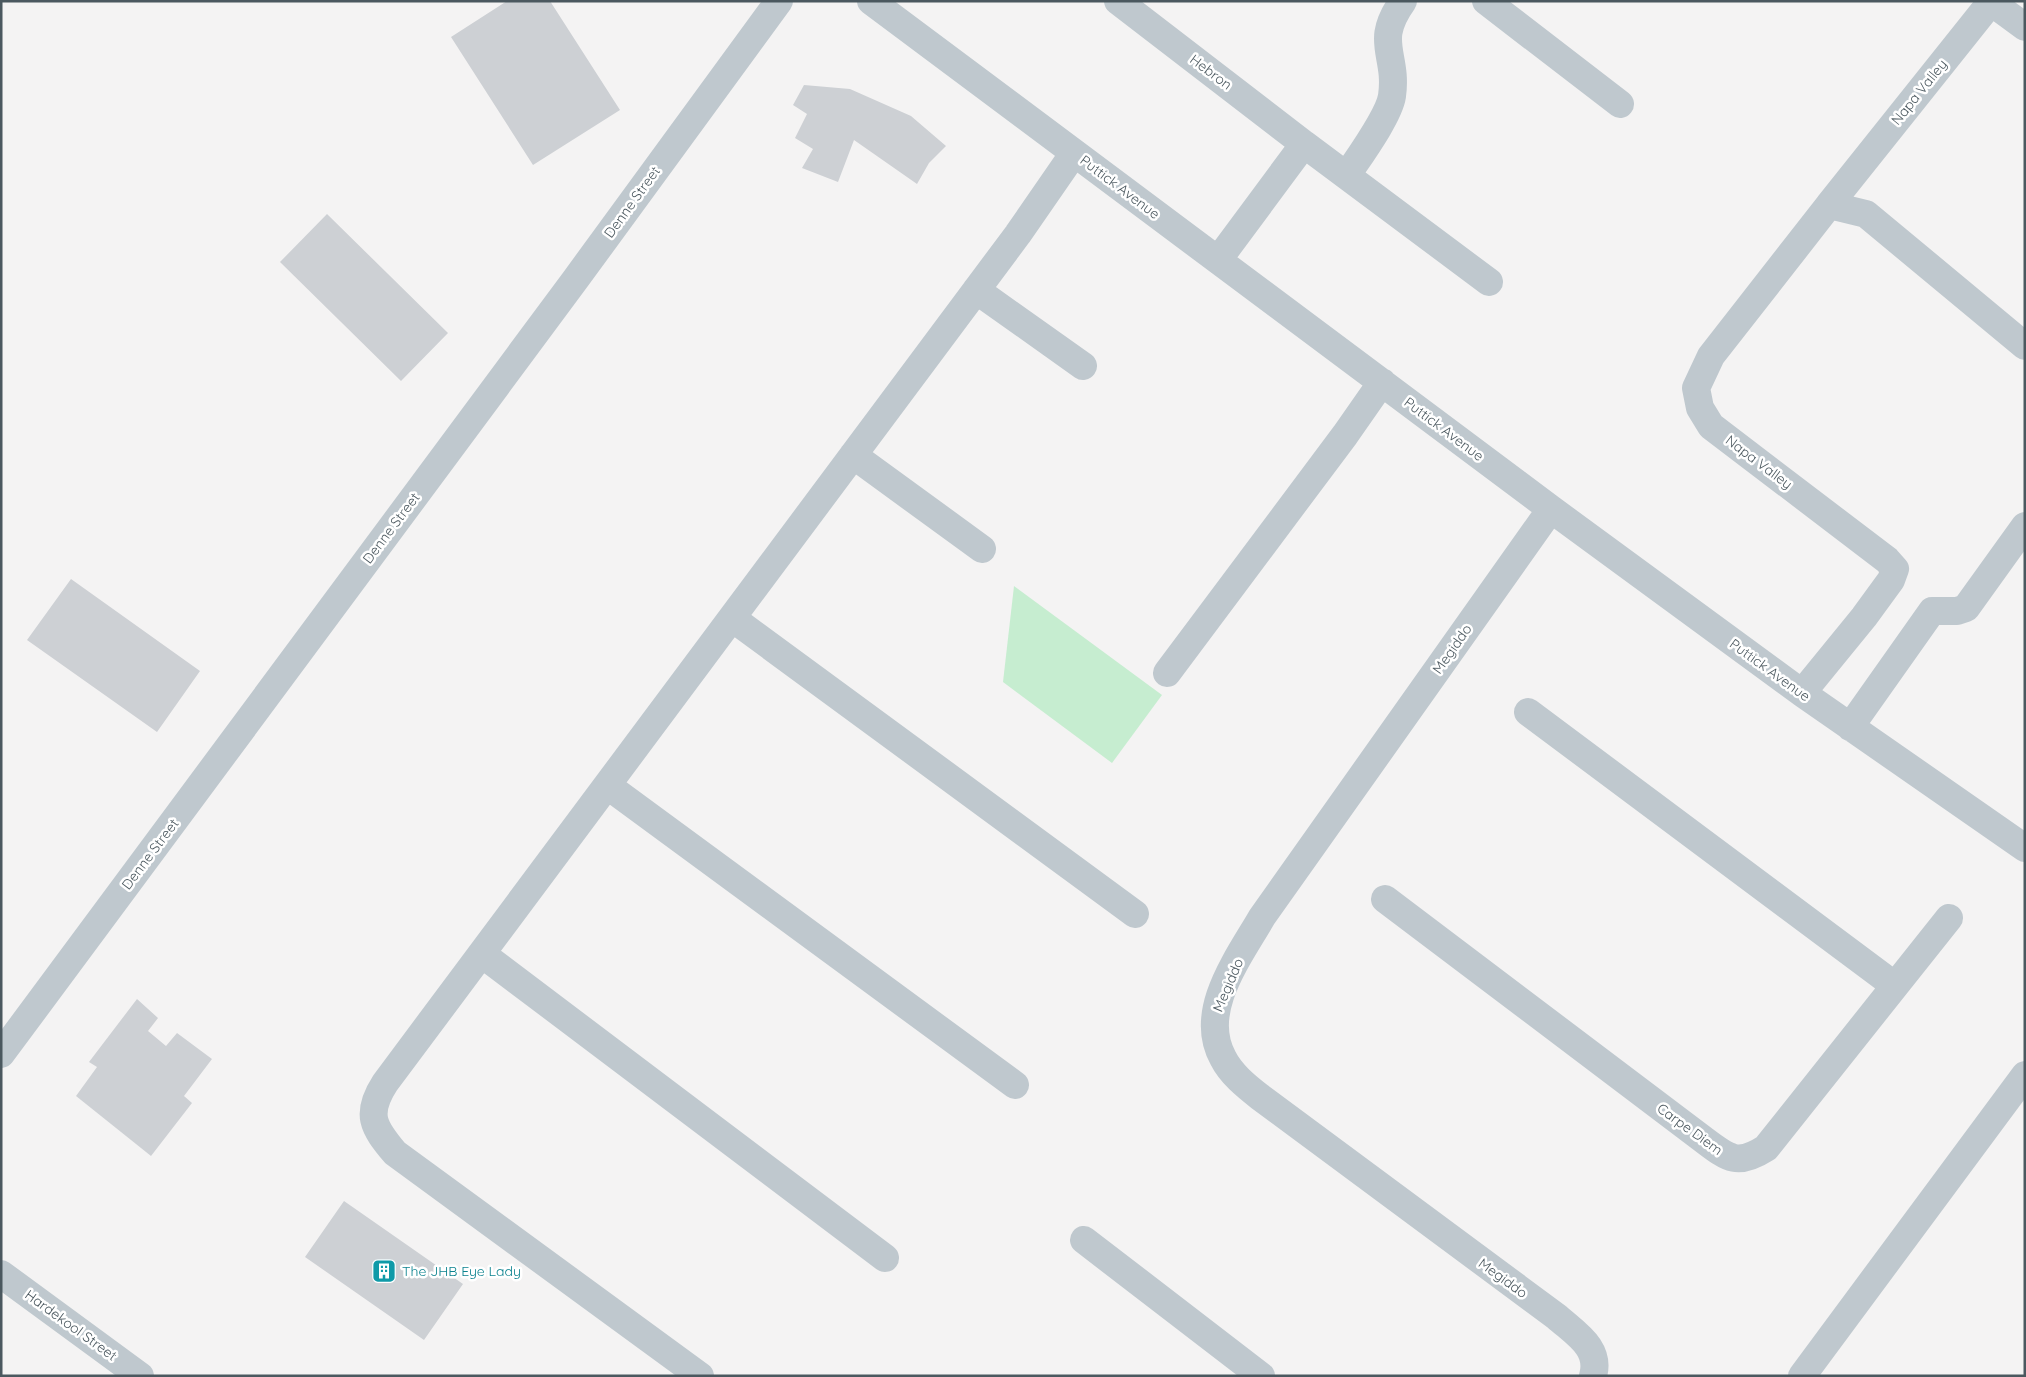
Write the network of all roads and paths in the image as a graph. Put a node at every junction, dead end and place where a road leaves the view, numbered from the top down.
1 (778, 1) edge
2 (871, 1) edge
3 (1118, 1) edge
4 (1403, 1) edge
5 (1486, 1) edge
6 (1992, 2) edge
7 (2025, 27) edge
8 (1620, 104) dead end
9 (1304, 144) junction
10 (1074, 153) junction
11 (1347, 175) junction
12 (1829, 205) junction
13 (1218, 260) junction
14 (1489, 282) dead end
15 (976, 290) junction
16 (2025, 346) edge
17 (1083, 366) dead end
18 (1382, 382) junction
19 (853, 455) junction
20 (1551, 509) junction
21 (2025, 526) edge
22 (982, 549) dead end
23 (732, 618) junction
24 (1167, 673) dead end
25 (1802, 693) junction
26 (1528, 712) dead end
27 (1850, 728) junction
28 (608, 786) junction
29 (2025, 848) edge
30 (1385, 899) dead end
31 (1135, 914) dead end
32 (1949, 918) dead end
33 (482, 954) junction
34 (1894, 985) junction
35 (1, 1054) edge
36 (2025, 1075) edge
37 (1015, 1085) dead end
38 (1084, 1240) dead end
39 (885, 1258) dead end
40 (1, 1274) edge
41 (140, 1376) edge
42 (700, 1376) edge
43 (1261, 1376) edge
44 (1593, 1376) edge
45 (1802, 1376) edge

1 - 35 street, Denne Street
2 - 10 street, Puttick Avenue
3 - 9 street, Hebron
4 - 11 street
5 - 8 street
6 - 7 street, Napa Valley
6 - 12 street, Napa Valley
9 - 11 street, Hebron
9 - 13 street
10 - 13 street, Puttick Avenue
10 - 15 street
11 - 14 street, Hebron
12 - 16 street
12 - 25 street, Napa Valley
13 - 18 street, Puttick Avenue
15 - 17 street
15 - 19 street
18 - 20 street, Puttick Avenue
18 - 24 street
19 - 22 street
19 - 23 street
20 - 25 street, Puttick Avenue
20 - 44 street, Megiddo
21 - 27 street
23 - 28 street
23 - 31 street
25 - 27 street, Puttick Avenue
26 - 34 street
27 - 29 street, Puttick Avenue
28 - 33 street
28 - 37 street
30 - 34 street, Carpe Diem
32 - 34 street, Carpe Diem
33 - 39 street
33 - 42 street
36 - 45 street
38 - 43 street
40 - 41 street, Hardekool Street

